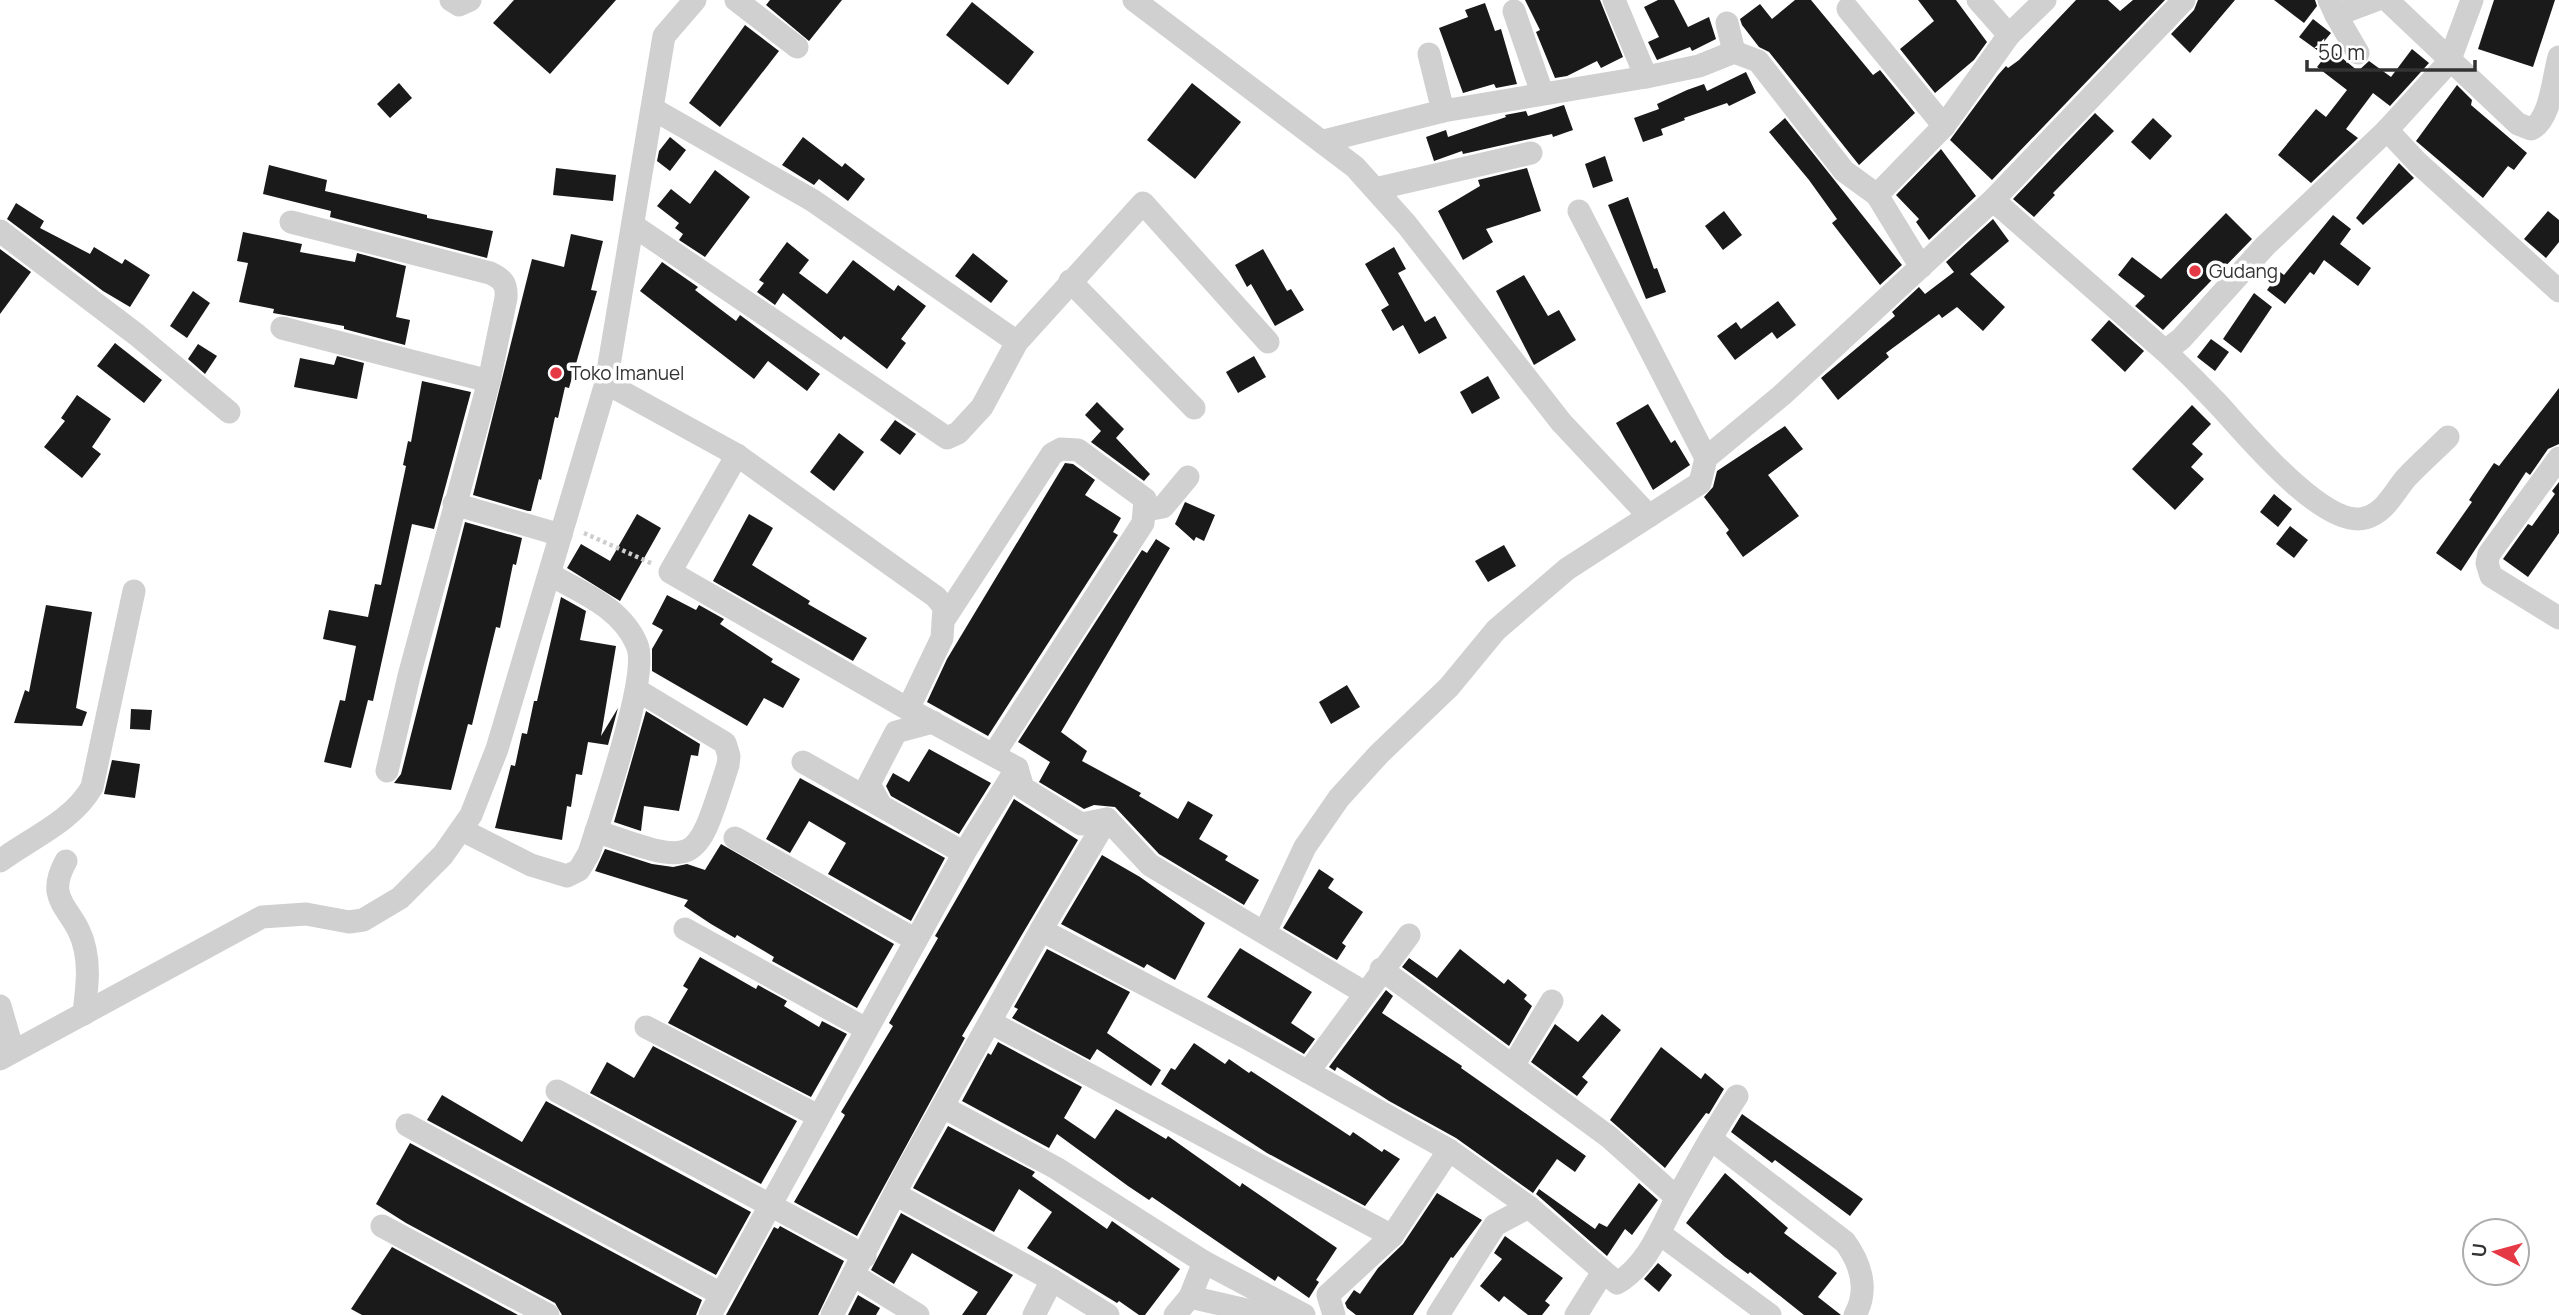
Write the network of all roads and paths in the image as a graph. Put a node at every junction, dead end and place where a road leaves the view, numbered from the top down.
1 (451, 0) edge
2 (470, 0) edge
3 (695, 0) edge
4 (736, 0) edge
5 (1134, 0) edge
6 (1614, 0) edge
7 (1978, 0) edge
8 (2045, 0) edge
9 (2184, 0) edge
10 (2376, 0) edge
11 (2387, 0) edge
12 (2472, 0) edge
13 (2333, 8) edge
14 (1848, 9) dead end
15 (1514, 12) dead end
16 (1727, 23) dead end
17 (2008, 34) junction
18 (797, 47) dead end
19 (1734, 52) junction
20 (2358, 53) dead end
21 (1429, 54) dead end
22 (2559, 57) edge
23 (2449, 62) junction
24 (1647, 77) junction
25 (1542, 93) junction
26 (653, 109) junction
27 (1443, 111) junction
28 (1944, 125) junction
29 (2387, 130) junction
30 (1324, 141) junction
31 (1531, 153) dead end
32 (1375, 189) junction
33 (1877, 195) junction
34 (1993, 200) junction
35 (1579, 211) dead end
36 (291, 222) dead end
37 (634, 226) junction
38 (3, 240) edge
39 (1921, 267) junction
40 (1070, 281) junction
41 (2559, 291) edge
42 (282, 328) dead end
43 (1017, 342) junction
44 (1268, 342) dead end
45 (2165, 351) junction
46 (489, 381) junction
47 (606, 383) junction
48 (1194, 408) dead end
49 (229, 412) dead end
50 (2448, 437) dead end
51 (737, 455) junction
52 (1706, 458) junction
53 (2559, 458) edge
54 (1188, 477) dead end
55 (454, 504) junction
56 (1146, 510) junction
57 (1648, 516) junction
58 (563, 530) junction
59 (670, 572) junction
60 (551, 575) junction
61 (134, 591) dead end
62 (945, 618) junction
63 (2559, 618) edge
64 (637, 691) junction
65 (908, 709) junction
66 (933, 722) junction
67 (994, 754) junction
68 (803, 762) dead end
69 (1017, 768) junction
70 (387, 771) dead end
71 (881, 806) junction
72 (1107, 819) junction
73 (462, 830) junction
74 (596, 831) junction
75 (735, 838) dead end
76 (964, 853) junction
77 (0, 860) edge
78 (66, 861) dead end
79 (685, 929) dead end
80 (1041, 930) junction
81 (1265, 932) junction
82 (1409, 935) dead end
83 (916, 940) junction
84 (1381, 969) junction
85 (1365, 993) junction
86 (1552, 1001) dead end
87 (0, 1006) edge
88 (84, 1014) junction
89 (990, 1022) junction
90 (646, 1027) dead end
91 (866, 1029) junction
92 (7, 1055) edge
93 (1514, 1064) junction
94 (1308, 1072) junction
95 (557, 1091) dead end
96 (1737, 1096) dead end
97 (943, 1107) junction
98 (818, 1116) junction
99 (407, 1125) dead end
100 (1712, 1140) junction
101 (1449, 1150) junction
102 (895, 1194) junction
103 (1677, 1198) junction
104 (769, 1205) junction
105 (1529, 1206) junction
106 (382, 1226) dead end
107 (1660, 1234) junction
108 (1392, 1236) junction
109 (1204, 1262) junction
110 (860, 1266) junction
111 (1603, 1272) junction
112 (1052, 1280) junction
113 (721, 1294) junction
114 (1190, 1297) junction
115 (548, 1315) edge
116 (710, 1315) edge
117 (832, 1315) edge
118 (918, 1315) edge
119 (1034, 1315) edge
120 (1108, 1315) edge
121 (1175, 1315) edge
122 (1268, 1315) edge
123 (1304, 1315) edge
124 (1334, 1315) edge
125 (1438, 1315) edge
126 (1576, 1315) edge
127 (1770, 1315) edge
128 (1855, 1315) edge

1 - 2 street
3 - 26 street
4 - 18 street
5 - 30 street
6 - 24 street
7 - 17 street
8 - 17 street
9 - 34 street
10 - 13 street
11 - 23 street
12 - 23 street
13 - 20 street
14 - 28 street
15 - 25 street
16 - 19 street
17 - 28 street
19 - 24 street
19 - 33 street
21 - 27 street
22 - 23 street
23 - 29 street
24 - 25 street
25 - 27 street
26 - 37 street
26 - 43 street
27 - 30 street
28 - 33 street
29 - 41 street
29 - 45 street
30 - 32 street
31 - 32 street
32 - 57 street
33 - 39 street
34 - 39 street
34 - 45 street
35 - 52 street
36 - 46 street
37 - 43 street
37 - 47 street
38 - 49 street
39 - 52 street
40 - 43 street
40 - 44 street
40 - 48 street
42 - 46 street
45 - 50 street
46 - 55 street
47 - 51 street
47 - 58 street
51 - 59 street
51 - 62 street
52 - 57 street
53 - 63 street
54 - 56 street
55 - 58 street
55 - 70 street
56 - 62 street
56 - 67 street
57 - 81 street
58 - 59 path
58 - 60 street
59 - 65 street
60 - 64 street
60 - 73 street
61 - 77 street
62 - 65 street
64 - 74 street
64 - 74 street
65 - 66 street
66 - 67 street
66 - 71 street
67 - 69 street
68 - 71 street
69 - 72 street
69 - 76 street
71 - 76 street
72 - 80 street
72 - 81 street
73 - 74 street
73 - 88 street
75 - 83 street
76 - 83 street
78 - 88 street
79 - 91 street
80 - 89 street
80 - 94 street
81 - 85 street
82 - 84 street
83 - 91 street
84 - 85 street
84 - 93 street
85 - 94 street
86 - 93 street
87 - 92 street
88 - 92 street
89 - 97 street
89 - 108 street
90 - 98 street
91 - 98 street
93 - 103 street
94 - 101 street
95 - 104 street
96 - 100 street
97 - 102 street
97 - 109 street
98 - 104 street
99 - 113 street
100 - 103 street
100 - 128 street
101 - 105 street
101 - 108 street
102 - 110 street
102 - 112 street
103 - 107 street
104 - 110 street
104 - 113 street
105 - 111 street
105 - 125 street
106 - 115 street
107 - 111 street
107 - 127 street
108 - 124 street
109 - 114 street
109 - 123 street
110 - 117 street
110 - 118 street
111 - 126 street
112 - 119 street
112 - 120 street
113 - 116 street
114 - 121 street
114 - 122 street

